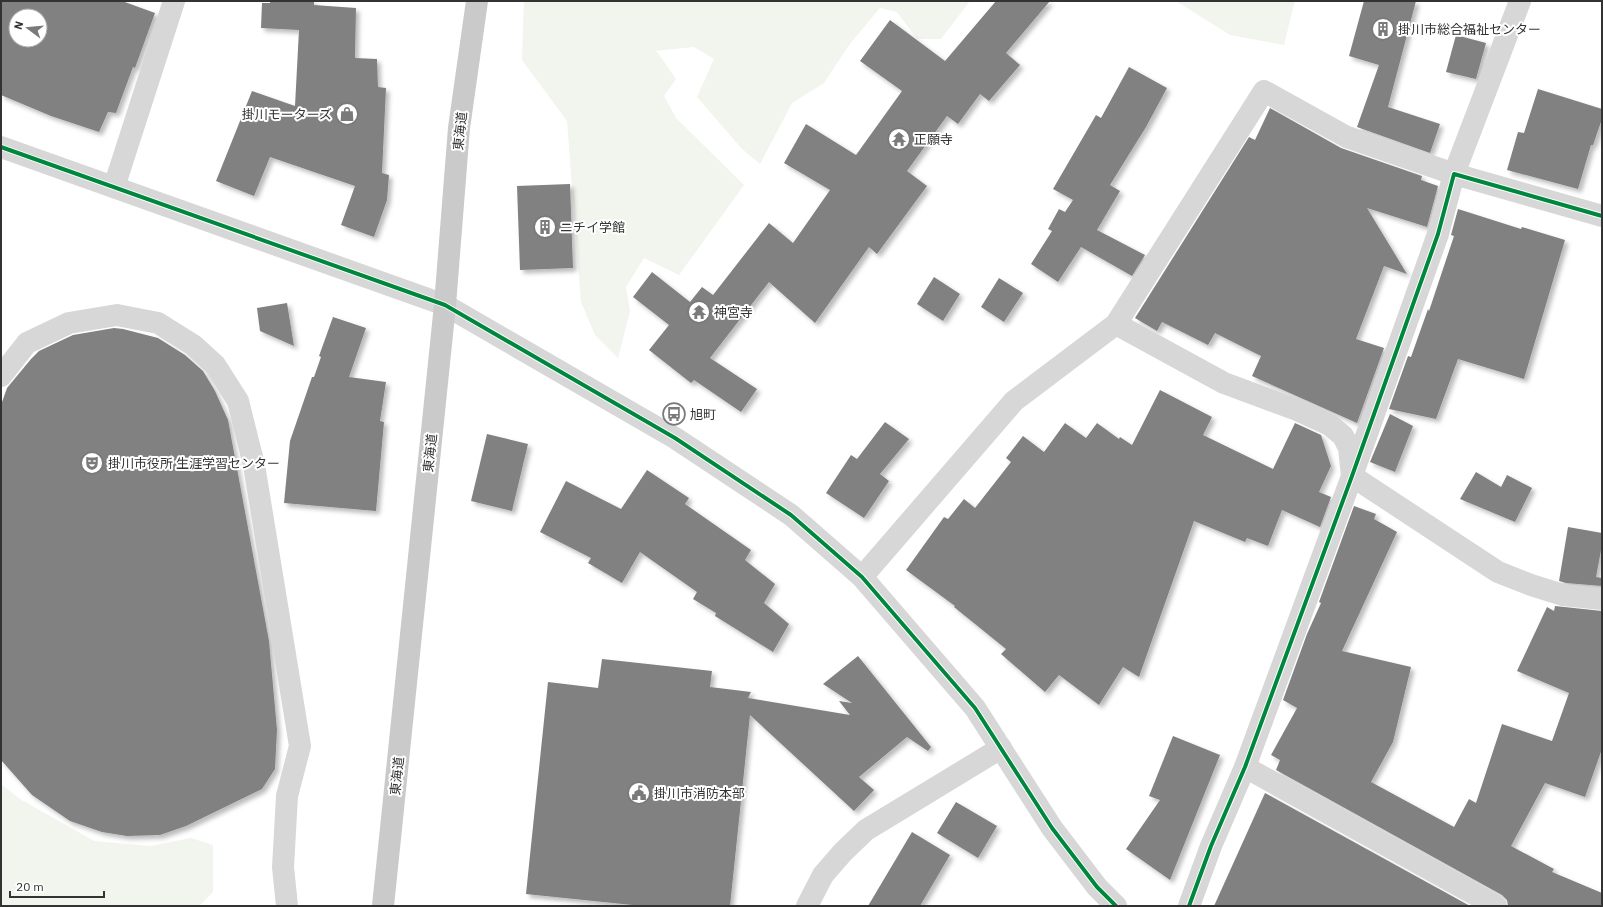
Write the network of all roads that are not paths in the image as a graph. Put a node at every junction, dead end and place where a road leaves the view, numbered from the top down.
1 (174, 1) edge
2 (477, 1) edge
3 (1520, 1) edge
4 (1, 147) edge
5 (1454, 174) junction
6 (114, 187) junction
7 (1602, 216) edge
8 (445, 305) junction
9 (1116, 324) junction
10 (1, 376) edge
11 (1352, 476) junction
12 (862, 577) junction
13 (1602, 598) edge
14 (1001, 748) junction
15 (1245, 767) junction
16 (279, 906) edge
17 (287, 906) edge
18 (383, 906) edge
19 (807, 906) edge
20 (1116, 906) edge
21 (1189, 906) edge
22 (1496, 906) edge

1 - 6 street
2 - 8 main road, 東海道
3 - 5 street
4 - 6 street
5 - 7 street
5 - 9 street
5 - 11 street
6 - 8 street
8 - 12 street
8 - 18 main road, 東海道
9 - 11 street
9 - 12 street
10 - 17 street
11 - 13 street
11 - 15 street
12 - 14 street
14 - 19 street
14 - 20 street
15 - 21 street
15 - 22 street
16 - 17 street

